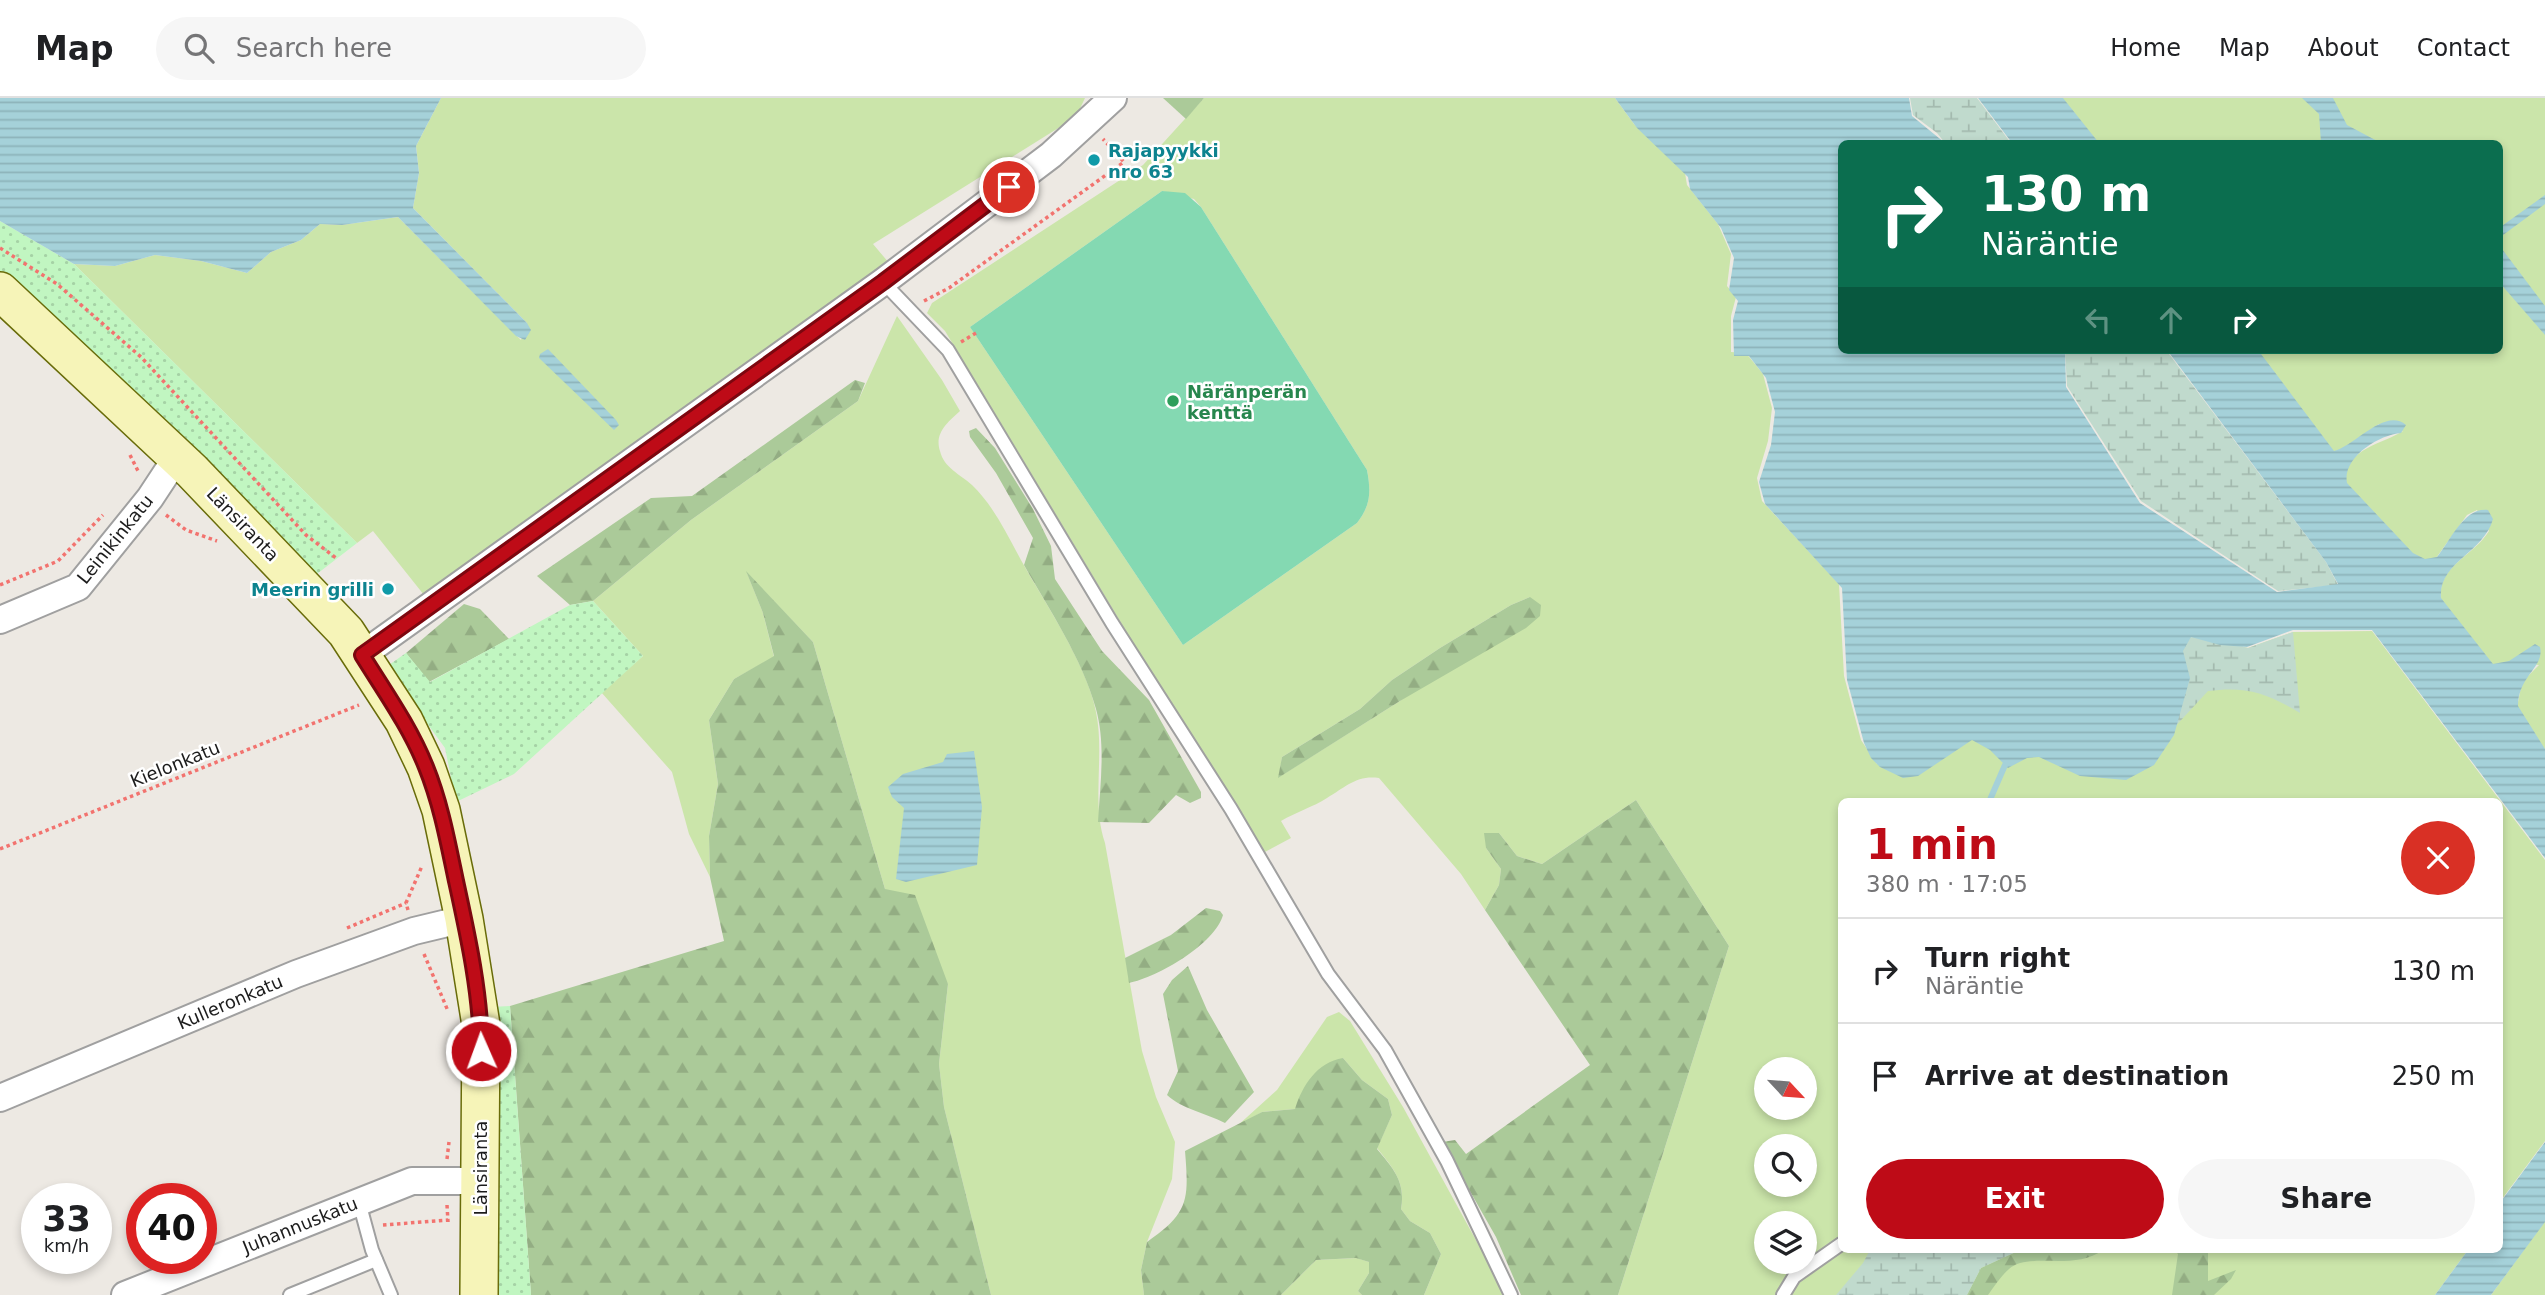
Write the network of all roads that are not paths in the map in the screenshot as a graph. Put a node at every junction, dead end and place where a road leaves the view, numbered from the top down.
1 (1113, 98) edge
2 (883, 282) junction
3 (0, 290) edge
4 (177, 457) junction
5 (0, 620) edge
6 (362, 655) junction
7 (464, 919) junction
8 (0, 1098) edge
9 (462, 1180) junction
10 (363, 1214) junction
11 (1838, 1246) edge
12 (376, 1259) junction
13 (125, 1295) edge
14 (290, 1295) edge
15 (391, 1295) edge
16 (479, 1295) edge
17 (1511, 1295) edge
18 (1783, 1295) edge

1 - 2 street
2 - 6 street
2 - 17 lane
3 - 4 street, Länsiranta
4 - 5 street, Leinikinkatu
4 - 6 street, Länsiranta
6 - 7 street, Länsiranta
7 - 8 street, Kulleronkatu
7 - 9 street, Länsiranta
9 - 10 street, Juhannuskatu
9 - 16 street, Länsiranta
10 - 12 lane
10 - 13 street, Juhannuskatu
11 - 18 lane
12 - 14 lane
12 - 15 lane

